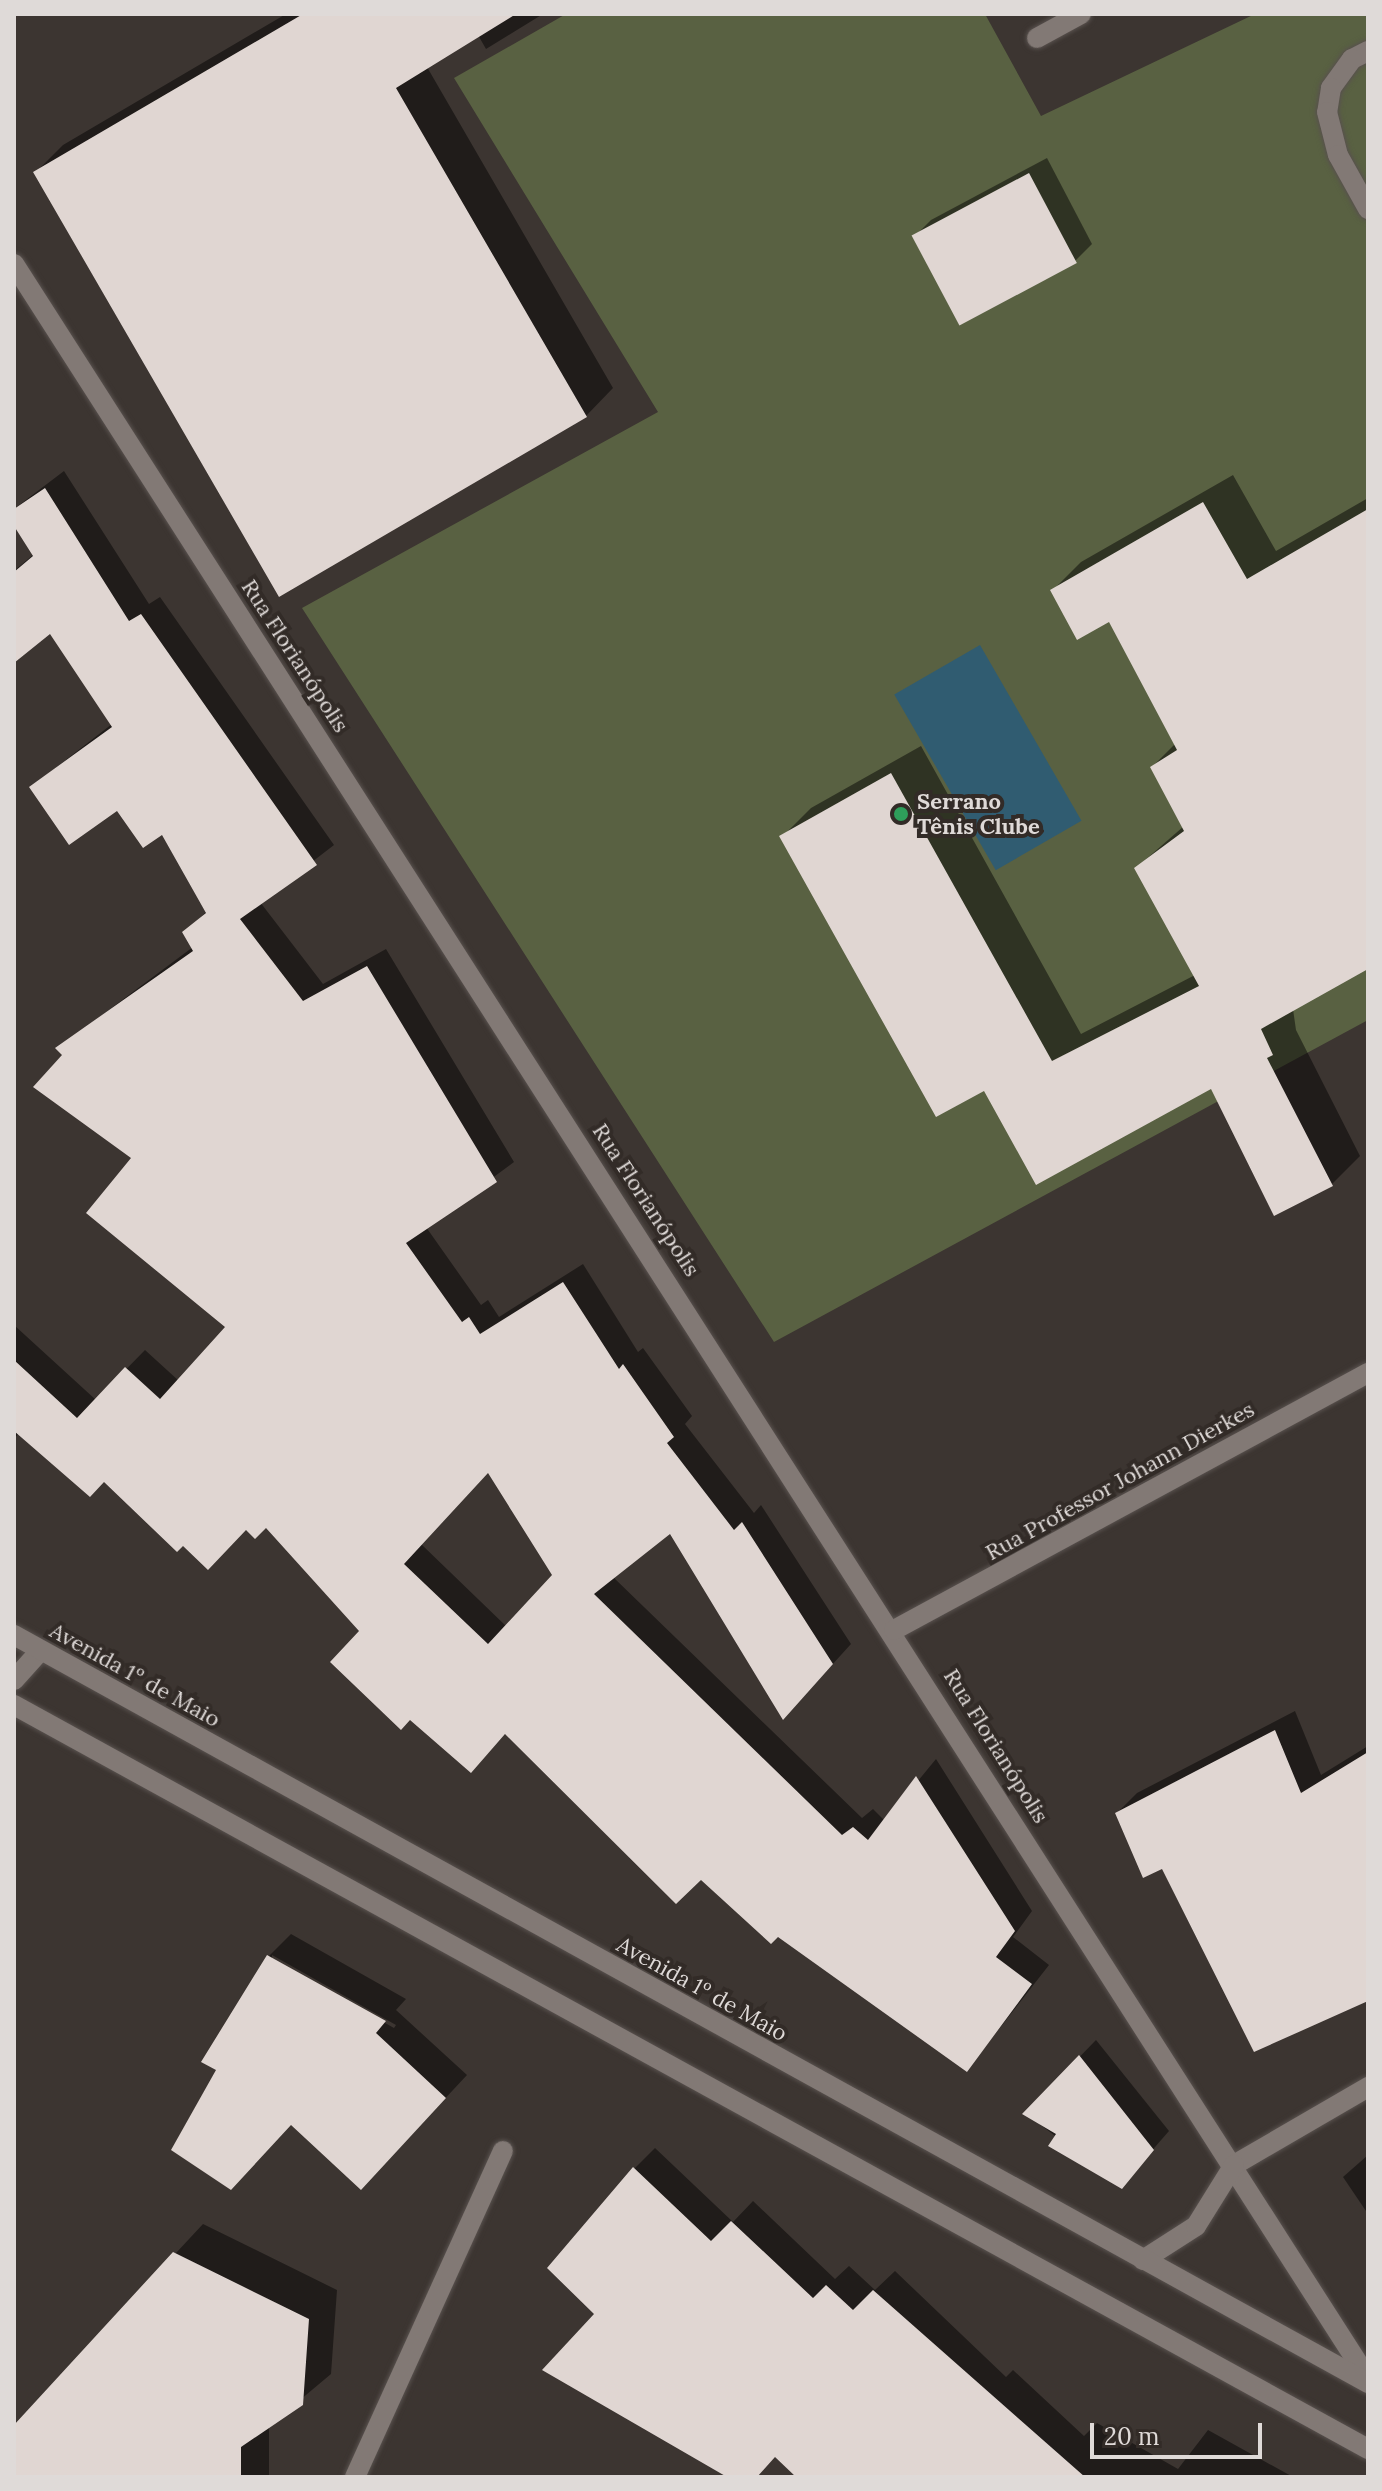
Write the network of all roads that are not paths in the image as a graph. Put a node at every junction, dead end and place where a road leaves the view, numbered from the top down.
1 (1081, 14) edge
2 (1037, 38) dead end
3 (1368, 51) edge
4 (1368, 209) edge
5 (14, 264) edge
6 (1368, 1373) edge
7 (894, 1630) junction
8 (14, 1635) edge
9 (41, 1650) junction
10 (14, 1680) edge
11 (14, 1705) edge
12 (1368, 2087) edge
13 (503, 2151) dead end
14 (1234, 2165) junction
15 (1143, 2260) junction
16 (1368, 2381) edge
17 (1368, 2449) edge
18 (355, 2477) edge

1 - 2 street
3 - 4 street
5 - 7 street, Rua Florianópolis
6 - 7 street, Rua Professor Johann Dierkes
7 - 14 street, Rua Florianópolis
8 - 9 street, Avenida 1º de Maio
9 - 10 street
9 - 15 street, Avenida 1º de Maio
11 - 17 street
12 - 14 street
13 - 18 street
14 - 15 street
14 - 16 street, Rua Florianópolis
15 - 16 street, Avenida 1º de Maio

